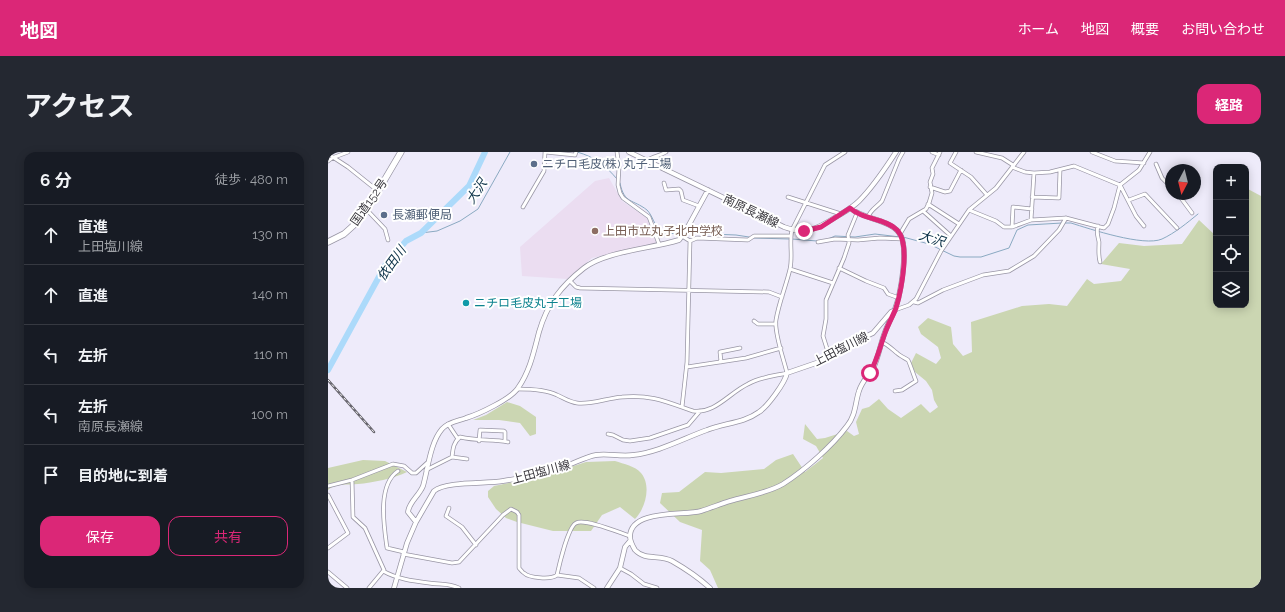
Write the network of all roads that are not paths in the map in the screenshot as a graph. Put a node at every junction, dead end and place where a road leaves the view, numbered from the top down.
1 (348, 152) edge
2 (401, 152) edge
3 (545, 152) edge
4 (576, 152) edge
5 (617, 152) edge
6 (629, 152) edge
7 (666, 152) edge
8 (845, 152) edge
9 (896, 152) edge
10 (904, 152) edge
11 (932, 152) edge
12 (956, 152) edge
13 (976, 152) edge
14 (1024, 152) edge
15 (1092, 152) edge
16 (1150, 152) edge
17 (328, 154) edge
18 (940, 154) edge
19 (332, 158) junction
20 (328, 161) edge
21 (646, 161) junction
22 (1144, 163) junction
23 (1156, 164) dead end
24 (1013, 166) junction
25 (961, 170) junction
26 (1060, 170) junction
27 (1034, 173) junction
28 (1165, 181) edge
29 (664, 183) dead end
30 (1120, 185) junction
31 (930, 187) junction
32 (708, 190) junction
33 (378, 191) junction
34 (987, 195) junction
35 (788, 196) dead end
36 (1032, 197) junction
37 (1129, 200) junction
38 (1182, 200) edge
39 (806, 202) junction
40 (928, 204) junction
41 (700, 206) junction
42 (523, 207) dead end
43 (850, 208) junction
44 (366, 209) junction
45 (1032, 209) junction
46 (969, 210) junction
47 (924, 211) junction
48 (857, 213) junction
49 (1192, 213) dead end
50 (841, 214) junction
51 (868, 217) junction
52 (1066, 218) junction
53 (1031, 220) junction
54 (959, 224) junction
55 (1098, 226) junction
56 (1144, 226) dead end
57 (1012, 227) junction
58 (1177, 228) dead end
59 (792, 230) junction
60 (900, 234) junction
61 (682, 236) junction
62 (791, 236) junction
63 (951, 236) junction
64 (902, 239) junction
65 (388, 240) dead end
66 (848, 240) junction
67 (690, 241) junction
68 (328, 242) edge
69 (818, 242) dead end
70 (659, 244) junction
71 (1100, 262) dead end
72 (839, 268) junction
73 (790, 269) junction
74 (570, 281) junction
75 (833, 283) junction
76 (689, 291) junction
77 (782, 296) junction
78 (899, 298) junction
79 (914, 302) junction
80 (895, 310) junction
81 (754, 321) dead end
82 (776, 324) junction
83 (882, 342) junction
84 (740, 348) dead end
85 (781, 348) junction
86 (829, 355) junction
87 (721, 362) junction
88 (687, 367) junction
89 (787, 374) junction
90 (518, 389) junction
91 (895, 391) dead end
92 (682, 407) junction
93 (700, 411) junction
94 (448, 424) junction
95 (608, 434) dead end
96 (458, 439) junction
97 (479, 441) junction
98 (452, 457) junction
99 (467, 459) dead end
100 (427, 463) junction
101 (426, 470) junction
102 (398, 471) dead end
103 (352, 480) junction
104 (328, 486) edge
105 (328, 495) edge
106 (449, 508) dead end
107 (416, 522) junction
108 (630, 539) junction
109 (476, 545) junction
110 (328, 548) edge
111 (404, 553) junction
112 (620, 568) junction
113 (383, 571) junction
114 (328, 572) edge
115 (557, 576) junction
116 (398, 578) junction
117 (347, 588) edge
118 (369, 588) edge
119 (394, 588) edge
120 (459, 588) edge
121 (594, 588) edge
122 (607, 588) edge
123 (657, 588) edge
124 (710, 588) edge

1 - 19 street
2 - 33 highway, 国道152号
3 - 4 street
3 - 42 street
5 - 70 street
6 - 21 main road, 南原長瀬線
7 - 21 street
8 - 39 street
9 - 43 main road, 南原長瀬線
10 - 51 street
11 - 18 street
12 - 25 street
13 - 24 street
14 - 24 street
15 - 22 street
16 - 22 street
17 - 19 street
18 - 31 street
19 - 20 street
19 - 33 street
21 - 32 main road, 南原長瀬線
22 - 30 street
23 - 28 street
24 - 27 street
24 - 34 street
25 - 31 street
25 - 34 street
26 - 27 street
26 - 30 street
26 - 36 street
27 - 36 street
29 - 41 street
30 - 37 street
30 - 55 street
31 - 40 street
32 - 41 main road
32 - 59 main road, 南原長瀬線
33 - 44 highway, 国道152号
34 - 46 street
35 - 39 street
36 - 45 street
37 - 56 street
37 - 58 street
38 - 49 street
39 - 50 street
39 - 59 street
40 - 47 street
40 - 54 street
41 - 61 main road
43 - 48 main road
43 - 50 main road, 南原長瀬線
44 - 65 street
44 - 68 highway, 国道152号
45 - 53 street
45 - 57 street
46 - 54 street
46 - 57 street
47 - 60 street
47 - 63 street
48 - 51 main road
48 - 66 street
50 - 59 main road, 南原長瀬線
51 - 60 main road
52 - 53 street
52 - 55 street
52 - 79 street
53 - 57 street
54 - 63 street
55 - 71 street
59 - 62 street
60 - 64 main road
61 - 67 street
61 - 70 main road
62 - 67 street
62 - 73 street
63 - 79 street
64 - 66 street
64 - 78 main road
66 - 69 street
66 - 72 street
67 - 76 street
70 - 74 main road
72 - 75 street
72 - 78 street
73 - 75 street
73 - 77 street
74 - 76 street
74 - 90 main road
75 - 86 street
76 - 77 street
76 - 88 street
77 - 82 street
78 - 80 main road
79 - 80 street
80 - 83 main road, 上田塩川線
80 - 86 main road, 上田塩川線
81 - 82 street
82 - 85 street
83 - 91 street
83 - 108 main road, 上田塩川線
84 - 87 street
85 - 87 street
85 - 89 street
86 - 89 main road, 上田塩川線
87 - 88 street
88 - 92 street
89 - 93 street
89 - 107 main road, 上田塩川線
90 - 92 street
90 - 94 main road
92 - 93 street
93 - 95 street
94 - 96 street
94 - 100 main road
96 - 97 street
96 - 98 street
97 - 97 street
98 - 99 street
98 - 101 street
100 - 101 main road
100 - 103 street
101 - 107 main road
102 - 111 street
103 - 104 street
103 - 113 street
105 - 110 street
106 - 109 street
107 - 111 main road, 上田塩川線
108 - 112 main road, 上田塩川線
108 - 115 street
108 - 124 main road
109 - 111 street
109 - 115 street
111 - 116 main road, 上田塩川線
112 - 122 main road, 上田塩川線
112 - 123 street
113 - 116 street
113 - 118 street
114 - 117 street
115 - 121 street
116 - 119 main road, 上田塩川線
116 - 120 street

